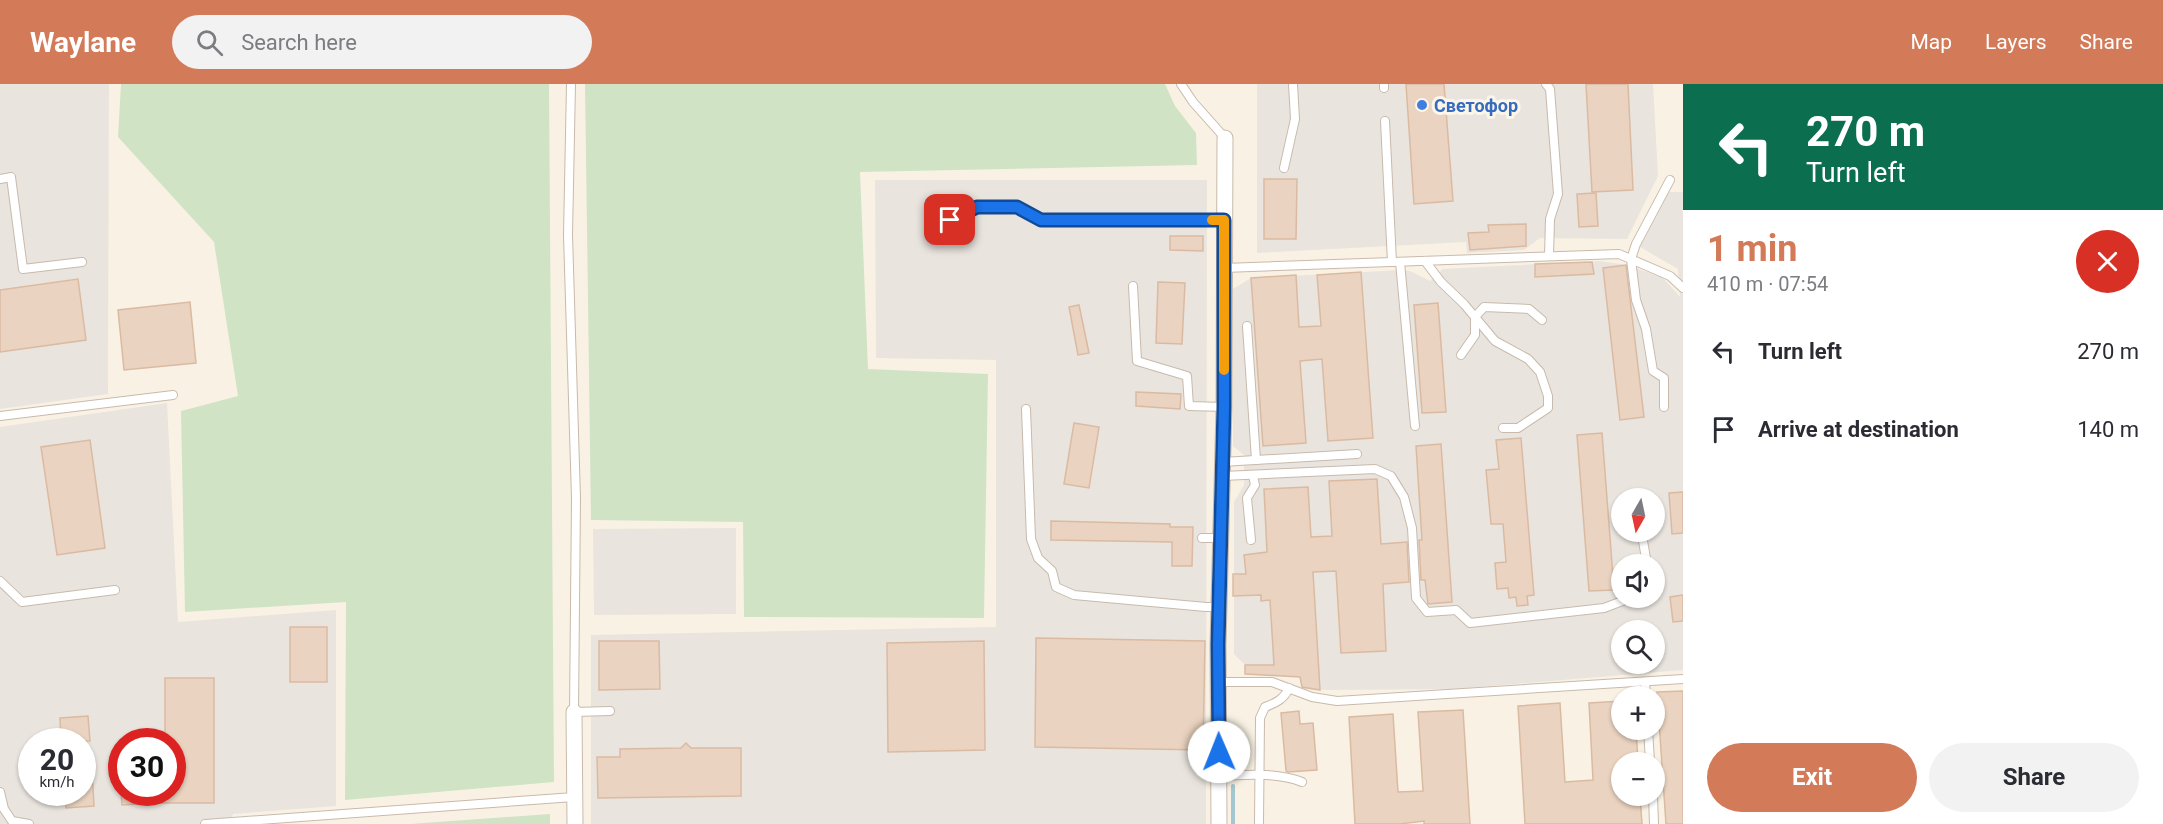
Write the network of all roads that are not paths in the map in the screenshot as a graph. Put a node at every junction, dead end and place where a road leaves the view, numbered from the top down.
1 (571, 84) edge
2 (1181, 84) edge
3 (1293, 84) edge
4 (1546, 84) edge
5 (1385, 121) dead end
6 (1225, 138) joint
7 (1284, 168) dead end
8 (0, 179) edge
9 (1670, 180) dead end
10 (1224, 220) junction
11 (933, 235) dead end
12 (1548, 256) junction
13 (1631, 258) junction
14 (1425, 261) junction
15 (82, 262) dead end
16 (1396, 262) junction
17 (1224, 268) junction
18 (1133, 286) dead end
19 (1683, 288) edge
20 (1475, 317) junction
21 (1542, 320) dead end
22 (1247, 326) dead end
23 (1461, 356) dead end
24 (172, 395) dead end
25 (1224, 407) junction
26 (1664, 407) dead end
27 (1026, 409) dead end
28 (0, 416) edge
29 (1415, 426) dead end
30 (1503, 428) dead end
31 (1357, 454) dead end
32 (1256, 460) junction
33 (1222, 469) junction
34 (1253, 476) junction
35 (1202, 538) dead end
36 (1221, 538) junction
37 (1251, 540) dead end
38 (0, 581) edge
39 (115, 590) dead end
40 (1611, 605) edge
41 (1220, 607) junction
42 (1683, 679) edge
43 (1218, 682) junction
44 (1645, 682) junction
45 (1645, 686) edge
46 (1289, 688) junction
47 (610, 711) dead end
48 (574, 712) junction
49 (1259, 775) junction
50 (1219, 776) junction
51 (1302, 782) dead end
52 (0, 792) edge
53 (574, 797) junction
54 (1653, 806) edge
55 (28, 824) edge
56 (204, 824) edge
57 (575, 824) edge
58 (1219, 824) edge
59 (1259, 824) edge
60 (1654, 824) edge

1 - 48 lane
2 - 6 lane
3 - 7 lane
4 - 12 lane
5 - 16 lane
6 - 10 street
8 - 15 lane
9 - 13 lane
10 - 11 lane
10 - 17 street
12 - 13 lane
12 - 14 lane
13 - 19 lane
13 - 26 lane
14 - 16 lane
14 - 20 lane
16 - 17 lane
16 - 29 lane
17 - 25 street
18 - 25 lane
20 - 21 lane
20 - 23 lane
20 - 30 lane
22 - 32 lane
24 - 28 lane
25 - 33 street
27 - 41 lane
31 - 32 lane
32 - 33 lane
33 - 34 lane
33 - 36 street
34 - 37 lane
34 - 40 lane
35 - 36 lane
36 - 41 street
38 - 39 lane
41 - 43 street
42 - 44 lane
43 - 46 lane
43 - 50 street
44 - 45 lane
44 - 46 lane
46 - 49 lane
47 - 48 lane
48 - 53 street
49 - 50 lane
49 - 51 lane
49 - 59 lane
50 - 58 street
52 - 55 lane
53 - 56 lane
53 - 57 street
54 - 60 lane

